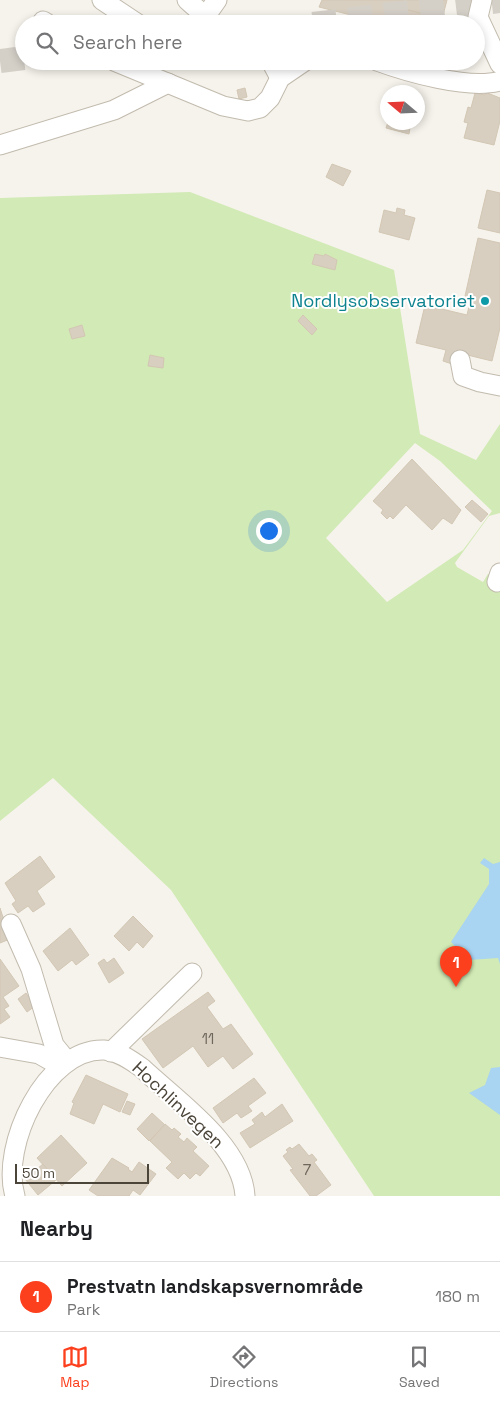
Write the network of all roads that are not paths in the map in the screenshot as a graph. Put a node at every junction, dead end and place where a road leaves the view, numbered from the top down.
1 (102, 0) edge
2 (187, 0) edge
3 (217, 0) edge
4 (482, 0) edge
5 (124, 15) edge
6 (201, 15) edge
7 (209, 15) edge
8 (478, 15) edge
9 (485, 32) edge
10 (500, 64) edge
11 (136, 70) edge
12 (276, 70) edge
13 (407, 70) edge
14 (500, 81) edge
15 (168, 83) junction
16 (0, 145) edge
17 (460, 360) dead end
18 (500, 386) edge
19 (11, 924) dead end
20 (192, 973) dead end
21 (0, 1047) edge
22 (111, 1052) junction
23 (64, 1063) junction
24 (4, 1161) edge
25 (15, 1196) edge
26 (245, 1196) edge

1 - 5 street
2 - 6 street
3 - 7 street
4 - 8 street
9 - 10 street
11 - 15 street
12 - 15 street
13 - 14 street
15 - 16 street
17 - 18 street
19 - 23 street
20 - 22 street, Hochlinvegen
21 - 23 street
22 - 23 street, Hochlinvegen
22 - 26 street, Hochlinvegen
23 - 24 street, Hochlinvegen
24 - 25 street

